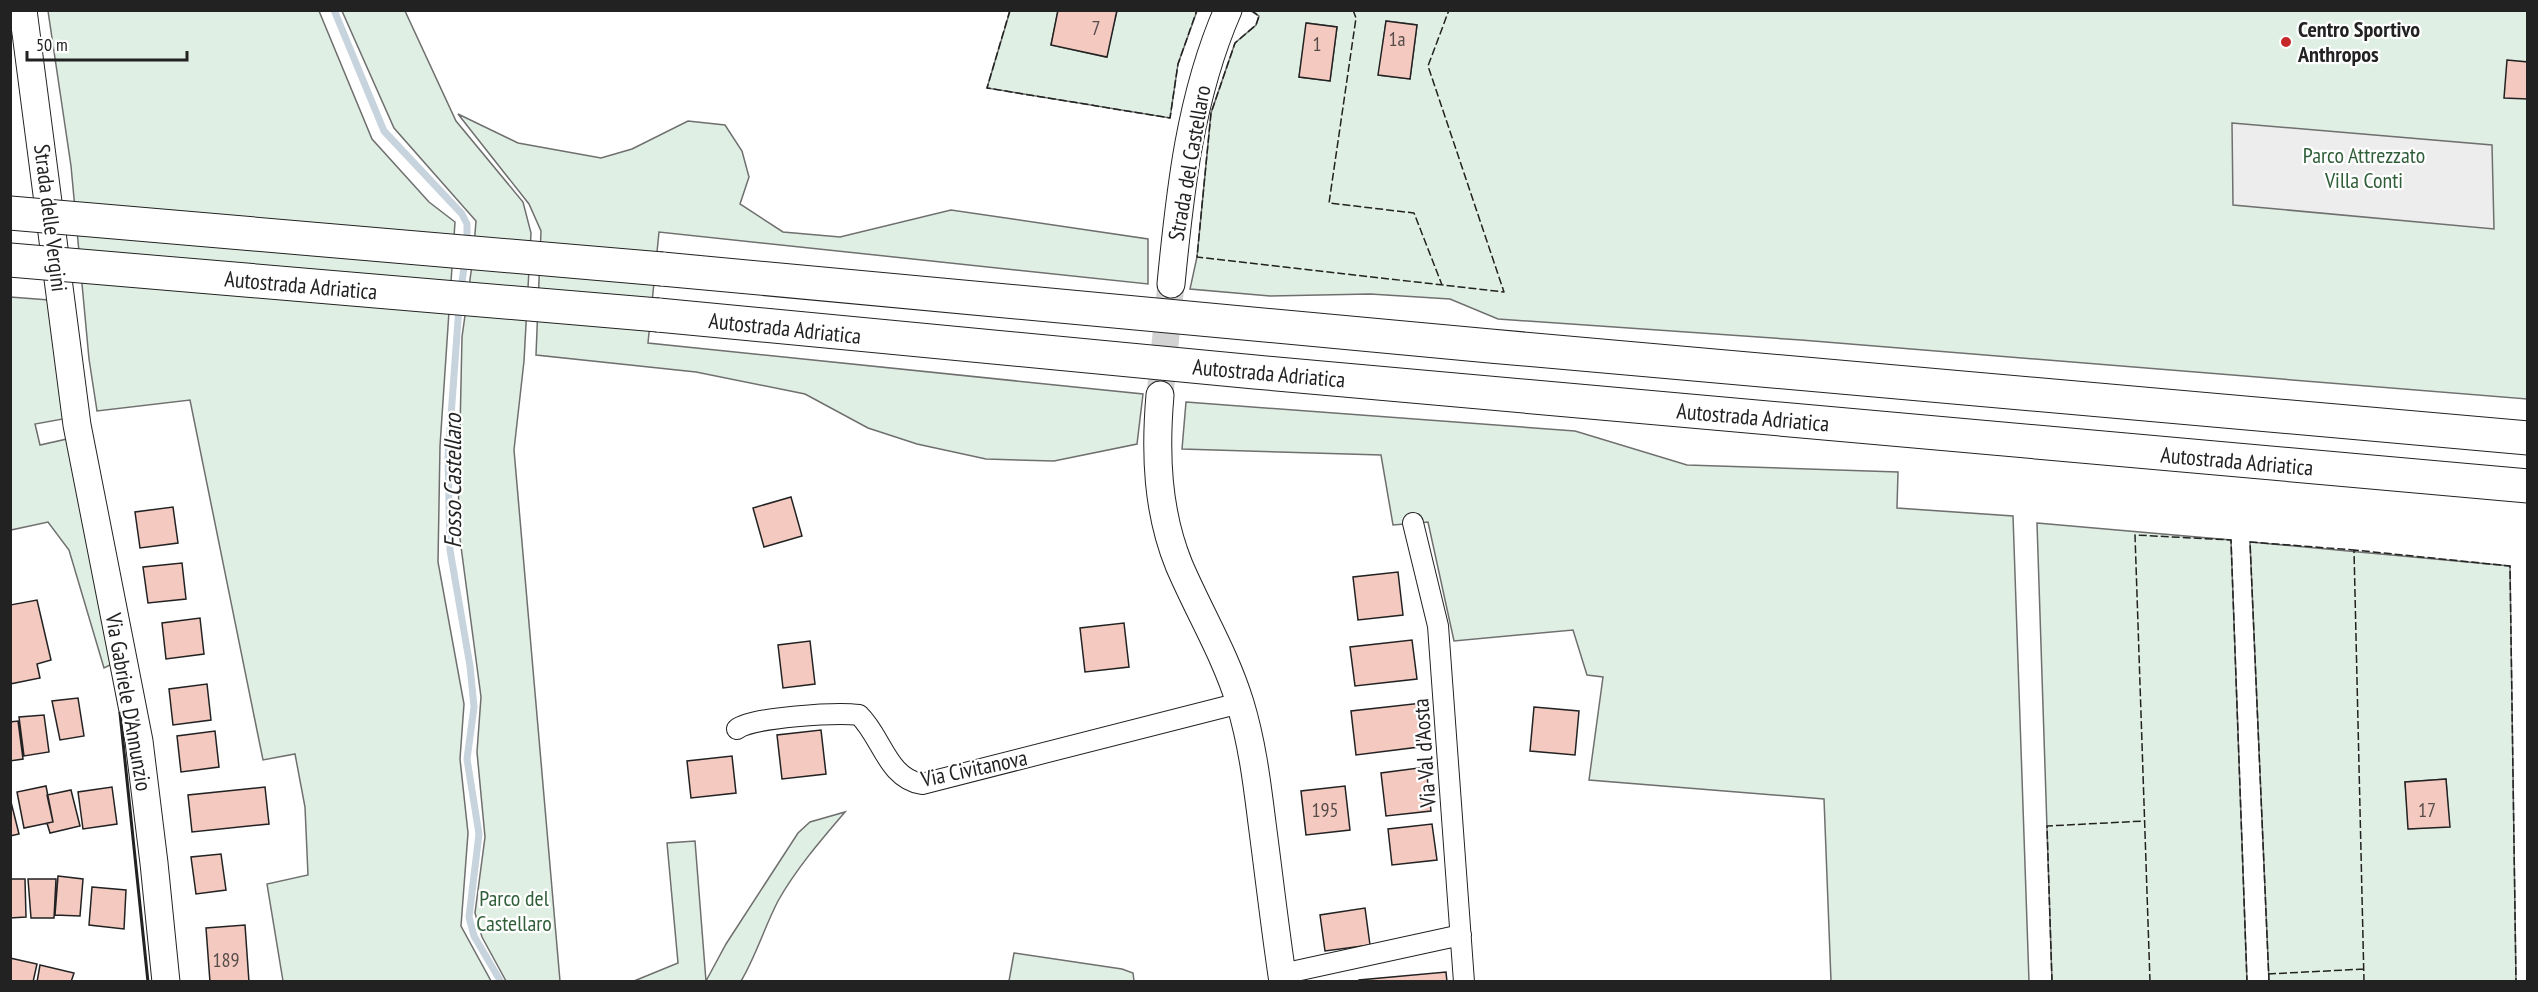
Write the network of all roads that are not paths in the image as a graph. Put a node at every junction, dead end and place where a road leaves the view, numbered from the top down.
1 (23, 10) edge
2 (1228, 10) edge
3 (10, 213) edge
4 (10, 260) edge
5 (1171, 284) tunnel mouth
6 (1160, 395) tunnel mouth
7 (77, 425) joint
8 (2528, 438) edge
9 (2528, 486) edge
10 (1413, 523) dead end
11 (1240, 703) junction
12 (737, 729) dead end
13 (1461, 935) junction
14 (1282, 978) edge
15 (166, 981) edge
16 (1464, 981) edge

1 - 7 main road, Strada delle Vergini
2 - 5 main road, Strada del Castellaro
3 - 8 highway, Autostrada Adriatica, bridge
4 - 9 highway, Autostrada Adriatica, bridge
6 - 11 main road
7 - 15 main road, Via Gabriele D'Annunzio
10 - 13 street, Via Val d'Aosta
11 - 12 street, Via Civitanova
11 - 14 main road
13 - 14 street
13 - 16 street, Via Val d'Aosta

